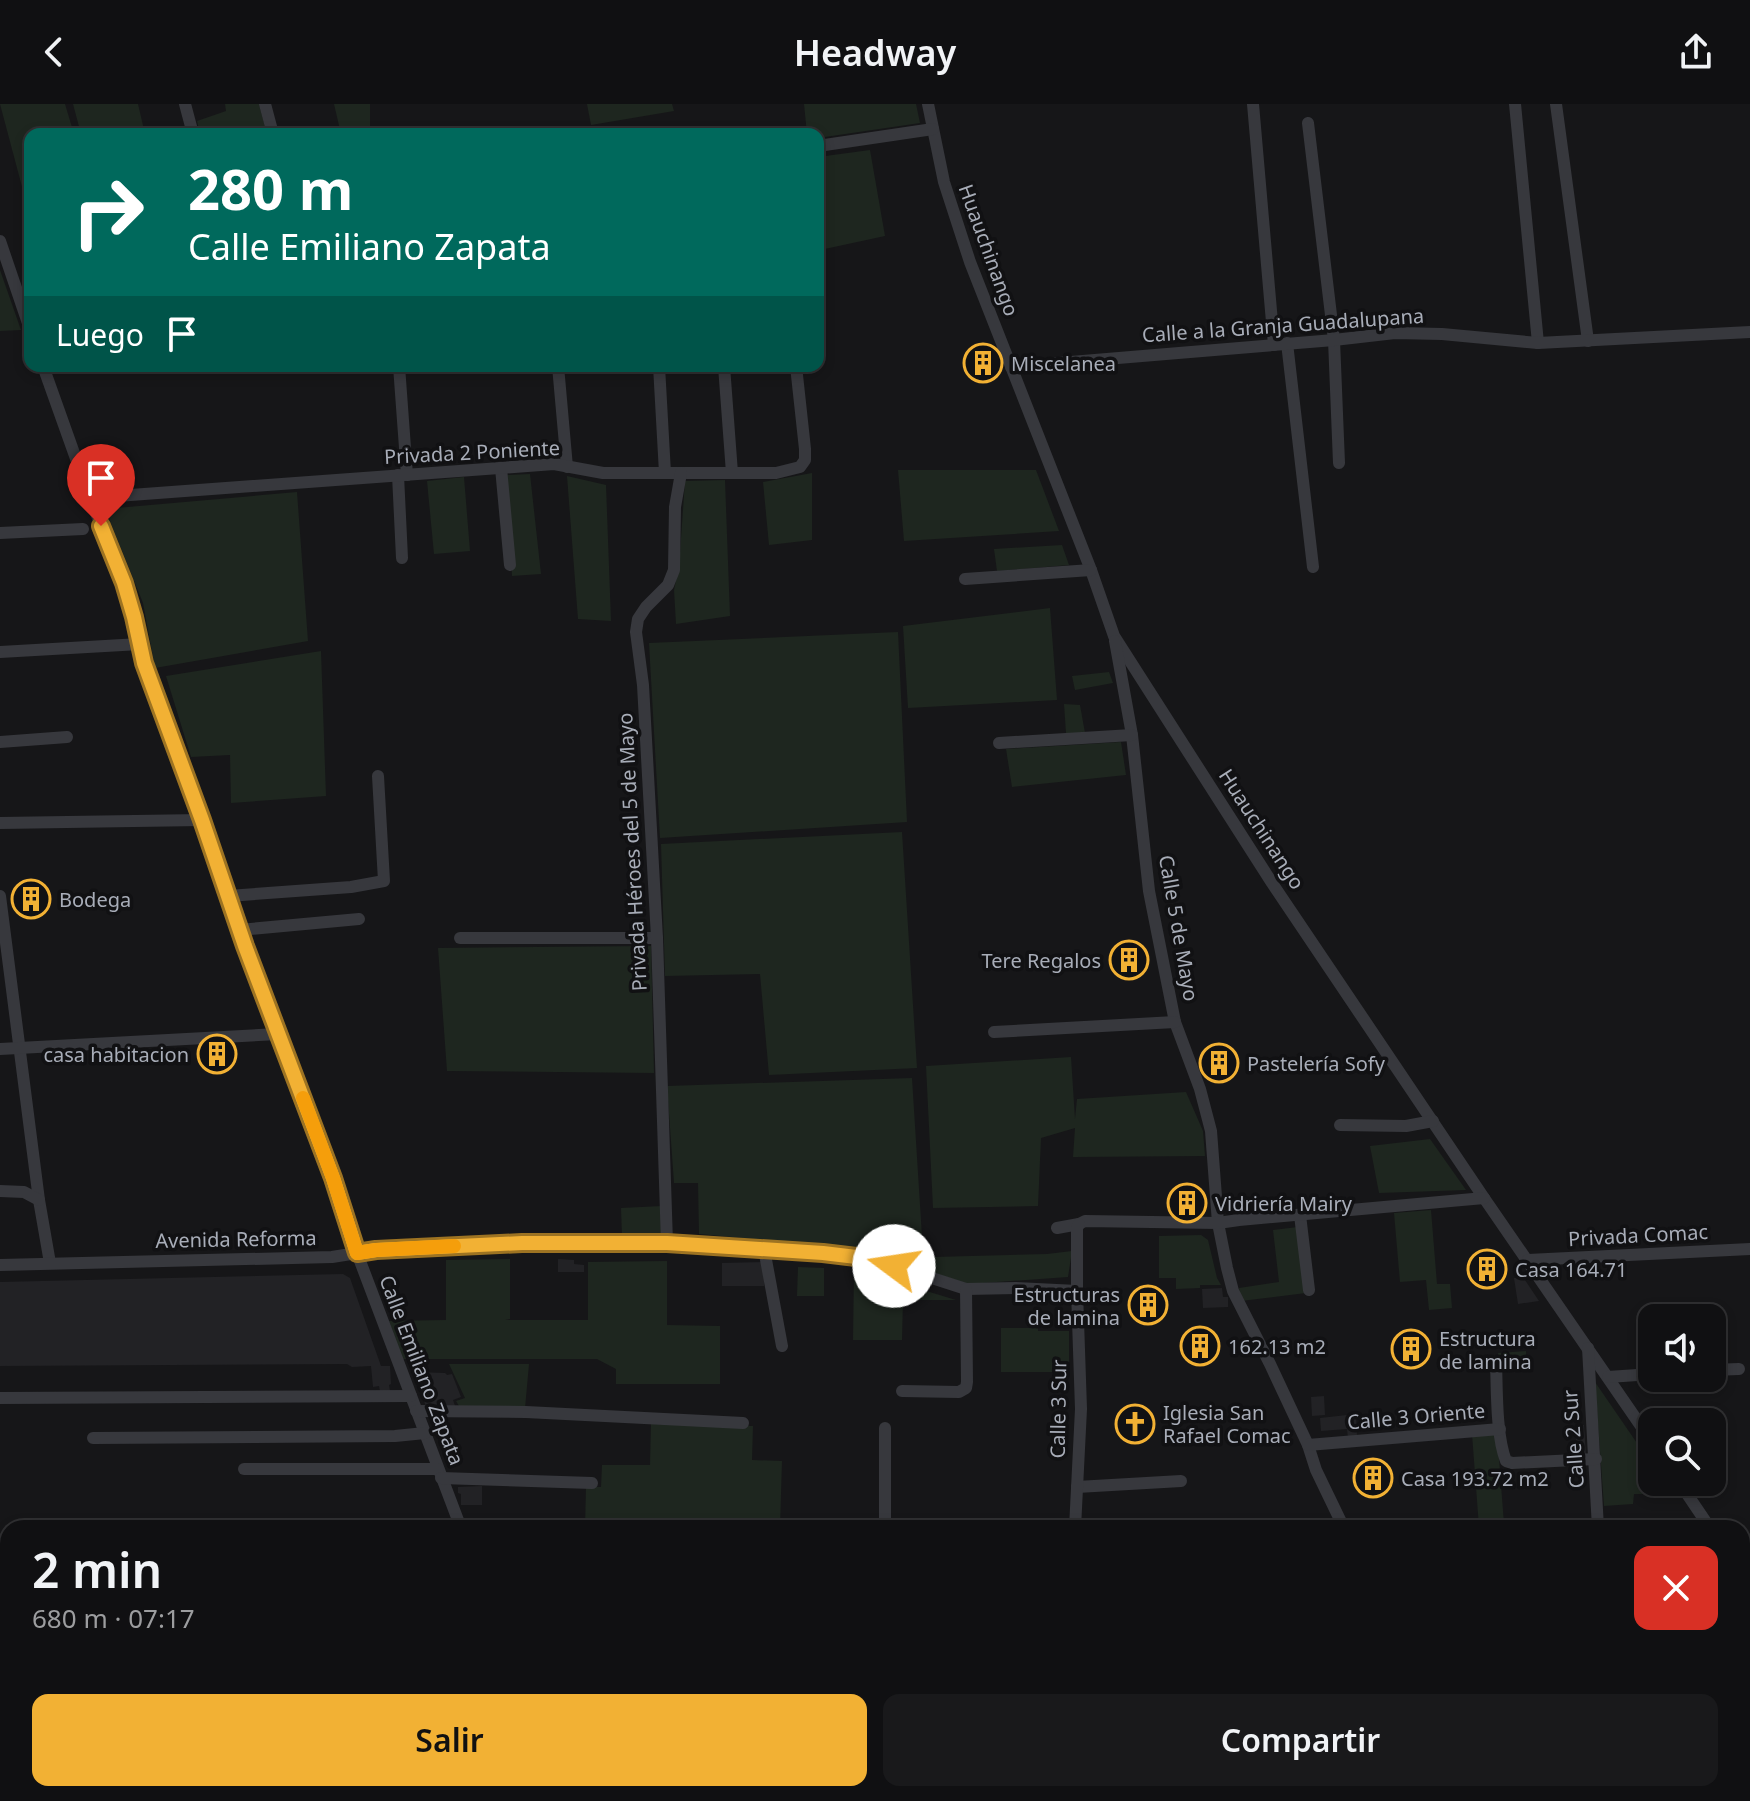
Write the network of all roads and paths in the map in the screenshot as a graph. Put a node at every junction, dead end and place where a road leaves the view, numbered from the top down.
1 (185, 104) edge
2 (265, 104) edge
3 (928, 104) edge
4 (1253, 104) edge
5 (1515, 104) edge
6 (1556, 104) edge
7 (1308, 123) dead end
8 (191, 128) edge
9 (271, 128) edge
10 (933, 129) junction
11 (824, 145) edge
12 (0, 241) edge
13 (24, 311) edge
14 (1750, 332) edge
15 (1334, 340) junction
16 (1588, 341) junction
17 (1538, 343) junction
18 (1280, 344) junction
19 (1011, 367) junction
20 (45, 372) edge
21 (399, 372) edge
22 (559, 372) edge
23 (659, 372) edge
24 (724, 372) edge
25 (797, 372) edge
26 (1339, 463) dead end
27 (567, 467) junction
28 (501, 468) junction
29 (665, 473) junction
30 (681, 473) junction
31 (732, 473) junction
32 (402, 475) junction
33 (90, 498) junction
34 (83, 529) dead end
35 (0, 533) edge
36 (402, 558) dead end
37 (510, 565) dead end
38 (1313, 567) dead end
39 (1091, 570) junction
40 (965, 579) dead end
41 (1114, 636) junction
42 (140, 644) junction
43 (0, 652) edge
44 (1132, 735) junction
45 (67, 737) dead end
46 (0, 742) edge
47 (999, 743) dead end
48 (378, 776) dead end
49 (202, 820) junction
50 (0, 823) edge
51 (0, 896) edge
52 (228, 896) junction
53 (1, 912) edge
54 (359, 919) dead end
55 (239, 930) junction
56 (460, 938) dead end
57 (657, 938) junction
58 (4, 961) edge
59 (1175, 1022) junction
60 (994, 1032) dead end
61 (278, 1034) junction
62 (20, 1048) junction
63 (0, 1049) edge
64 (1433, 1121) junction
65 (1340, 1125) dead end
66 (0, 1191) edge
67 (1484, 1198) junction
68 (39, 1200) junction
69 (1300, 1215) junction
70 (1218, 1223) junction
71 (1079, 1224) junction
72 (1057, 1228) dead end
73 (667, 1243) junction
74 (764, 1249) junction
75 (1750, 1249) edge
76 (357, 1253) junction
77 (1528, 1260) junction
78 (50, 1263) junction
79 (0, 1265) edge
80 (966, 1289) junction
81 (1309, 1290) dead end
82 (1077, 1291) junction
83 (782, 1346) dead end
84 (1588, 1348) junction
85 (1496, 1361) dead end
86 (1726, 1369) edge
87 (1739, 1369) dead end
88 (1638, 1375) edge
89 (1608, 1377) junction
90 (902, 1391) dead end
91 (411, 1396) junction
92 (0, 1398) edge
93 (416, 1411) junction
94 (1638, 1421) edge
95 (743, 1423) dead end
96 (885, 1428) dead end
97 (1500, 1429) junction
98 (425, 1433) junction
99 (93, 1438) dead end
100 (1308, 1445) junction
101 (1596, 1459) junction
102 (244, 1469) dead end
103 (440, 1473) junction
104 (1181, 1481) dead end
105 (592, 1483) dead end
106 (1077, 1487) junction
107 (1688, 1496) edge
108 (458, 1520) edge
109 (885, 1520) edge
110 (1075, 1520) edge
111 (1340, 1520) edge
112 (1598, 1520) edge
113 (1705, 1520) edge

1 - 8 street
2 - 9 street
3 - 10 street
4 - 18 street
5 - 17 street
6 - 16 street
7 - 15 street
10 - 11 street
10 - 19 street, Huauchinango
12 - 13 street
14 - 16 street, Calle a la Granja Guadalupana
15 - 17 street, Calle a la Granja Guadalupana
15 - 18 street, Calle a la Granja Guadalupana
15 - 26 street
16 - 17 street, Calle a la Granja Guadalupana
18 - 19 street, Calle a la Granja Guadalupana
18 - 38 street
19 - 39 street, Huauchinango
20 - 33 street, Calle Emiliano Zapata
21 - 32 street
22 - 27 street
23 - 29 street
24 - 31 street
25 - 31 street, Privada 2 Poniente
27 - 28 street, Privada 2 Poniente
27 - 29 street, Privada 2 Poniente
28 - 32 street, Privada 2 Poniente
28 - 37 street
29 - 30 street, Privada 2 Poniente
30 - 31 street, Privada 2 Poniente
30 - 57 street, Privada Héroes del 5 de Mayo
32 - 33 street, Privada 2 Poniente
32 - 36 street
33 - 42 street, Calle Emiliano Zapata
34 - 35 street
39 - 40 street
39 - 41 street, Huauchinango
41 - 44 street, Calle 5 de Mayo
41 - 64 street, Huauchinango
42 - 43 street
42 - 49 street, Calle Emiliano Zapata
44 - 47 street
44 - 59 street, Calle 5 de Mayo
45 - 46 street
48 - 52 street
49 - 50 street
49 - 52 street, Calle Emiliano Zapata
51 - 53 street
52 - 55 street, Calle Emiliano Zapata
53 - 58 street
54 - 55 street
55 - 61 street, Calle Emiliano Zapata
56 - 57 street
57 - 73 street, Privada Héroes del 5 de Mayo
58 - 62 street
59 - 60 street
59 - 70 street, Calle 5 de Mayo
61 - 62 street
61 - 76 street, Calle Emiliano Zapata
62 - 63 street
62 - 68 street
64 - 65 street
64 - 67 street, Huauchinango
66 - 68 street
67 - 69 street
67 - 77 street, Huauchinango
68 - 78 street
69 - 70 street
69 - 81 street
70 - 71 street
70 - 100 street, Calle 5 de Mayo
71 - 72 street
71 - 82 street
73 - 74 street, Avenida Reforma
73 - 76 street, Avenida Reforma
74 - 80 street, Avenida Reforma
74 - 83 street
75 - 77 street, Privada Comac
76 - 78 street, Avenida Reforma
76 - 91 street, Calle Emiliano Zapata
77 - 84 street, Huauchinango
78 - 79 street, Avenida Reforma
80 - 82 street, Avenida Reforma
80 - 90 street
82 - 106 street, Calle 3 Sur
84 - 89 street, Huauchinango
84 - 101 street, Calle 2 Sur
85 - 97 street
86 - 87 street
88 - 89 street
89 - 94 street, Huauchinango
91 - 92 street
91 - 93 street, Calle Emiliano Zapata
93 - 95 street
93 - 98 street, Calle Emiliano Zapata
96 - 109 street
97 - 100 street, Calle 3 Oriente
97 - 101 street, Calle 3 Oriente
98 - 99 street
98 - 103 street, Calle Emiliano Zapata
100 - 111 street, Calle 5 de Mayo
101 - 112 street, Calle 2 Sur
102 - 103 street
103 - 105 street
103 - 108 street, Calle Emiliano Zapata
104 - 106 street
106 - 110 street, Calle 3 Sur
107 - 113 street

